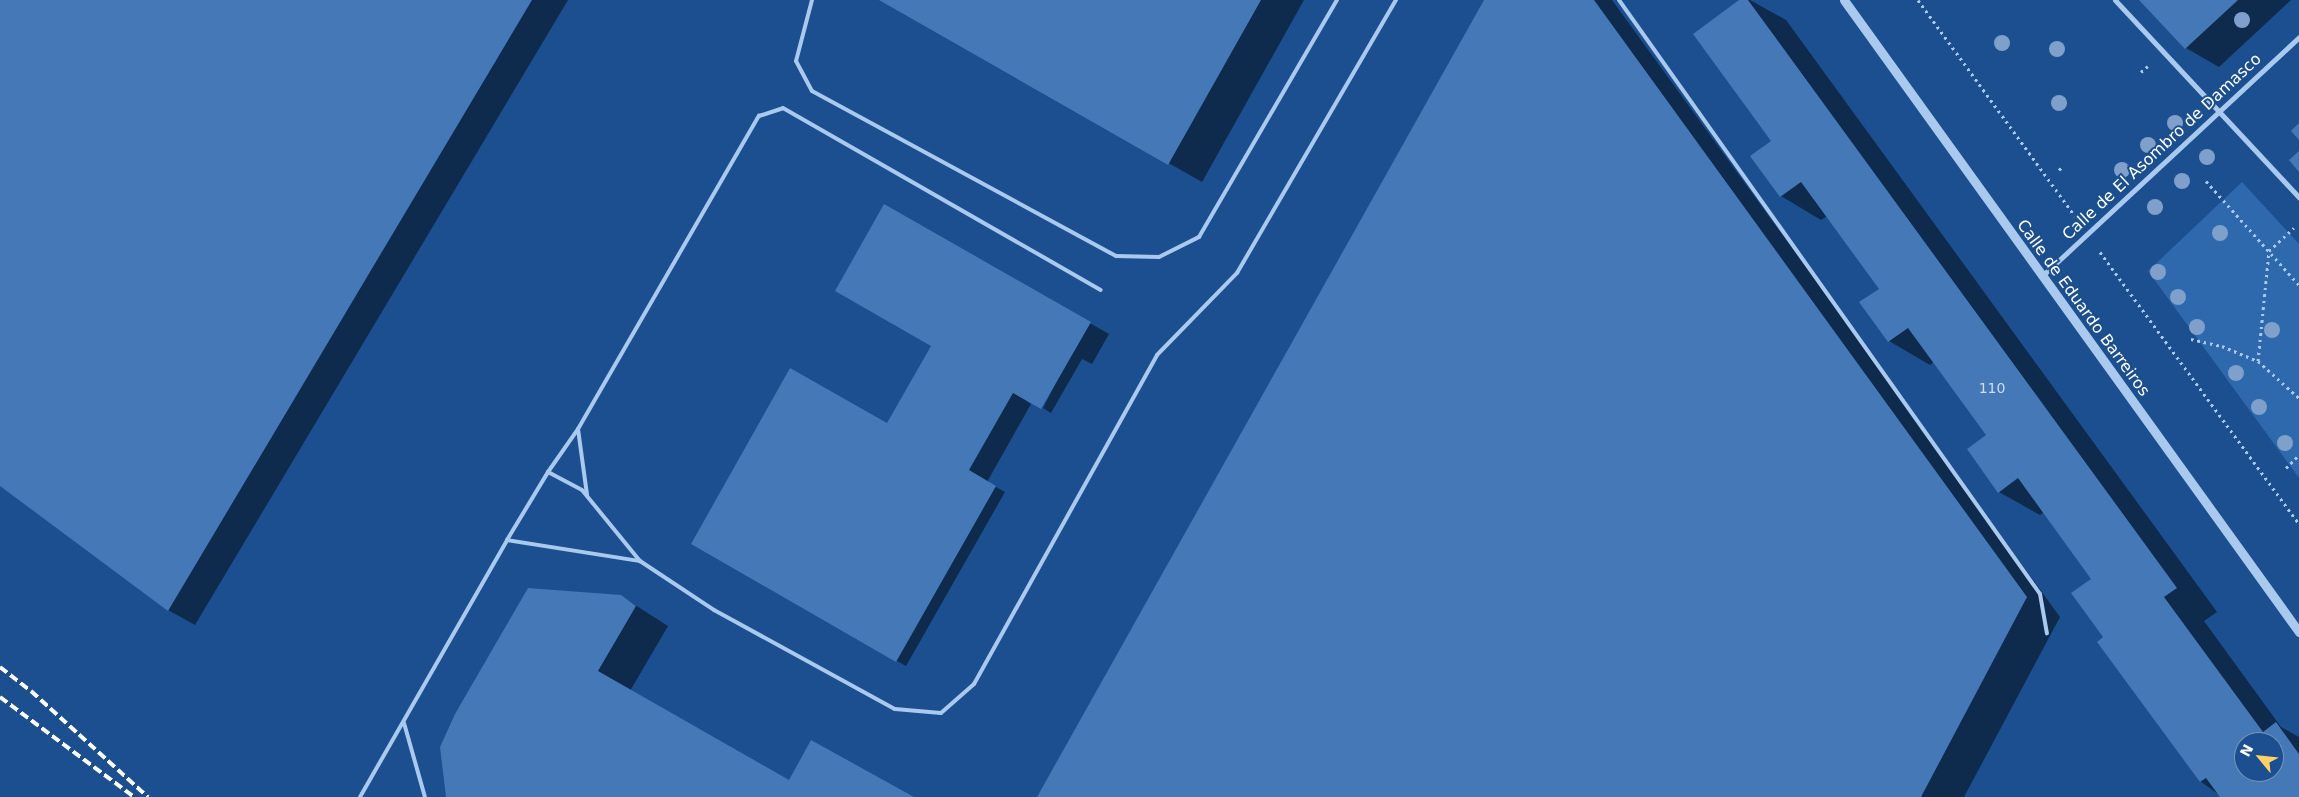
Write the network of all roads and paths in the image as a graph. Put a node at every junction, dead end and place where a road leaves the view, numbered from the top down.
1 (812, 0) edge
2 (1337, 0) edge
3 (1396, 0) edge
4 (1619, 0) edge
5 (1844, 0) edge
6 (1918, 0) edge
7 (2115, 0) edge
8 (2299, 37) edge
9 (2145, 68) dead end
10 (2141, 72) dead end
11 (2219, 111) junction
12 (2206, 181) dead end
13 (2299, 198) edge
14 (2294, 228) dead end
15 (2086, 232) junction
16 (2269, 251) junction
17 (2042, 276) junction
18 (2299, 285) edge
19 (1101, 290) dead end
20 (2191, 339) dead end
21 (2258, 361) junction
22 (2299, 398) edge
23 (578, 429) junction
24 (2299, 455) edge
25 (2286, 468) dead end
26 (548, 472) junction
27 (586, 495) junction
28 (2299, 524) edge
29 (508, 540) junction
30 (640, 561) junction
31 (2299, 632) edge
32 (2047, 633) dead end
33 (404, 723) junction
34 (360, 797) edge
35 (425, 797) edge

1 - 2 lane
3 - 30 lane
4 - 32 lane
5 - 17 street, Calle de Eduardo Barreiros
6 - 15 path
7 - 11 street
8 - 11 street, Calle de El Asombro de Damasco
9 - 10 path
11 - 13 street
11 - 15 street, Calle de El Asombro de Damasco
12 - 16 path
14 - 16 path
15 - 17 street, Calle de El Asombro de Damasco
15 - 28 path
16 - 18 path
16 - 21 path
17 - 31 street, Calle de Eduardo Barreiros
19 - 23 lane
20 - 21 path
21 - 22 path
23 - 26 lane
23 - 27 lane
24 - 25 path
26 - 27 lane
26 - 29 lane
27 - 30 lane
29 - 30 lane
29 - 33 lane
33 - 34 lane
33 - 35 lane

